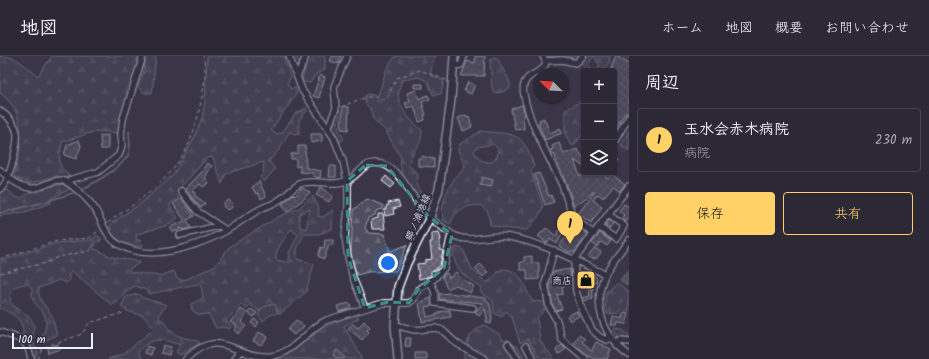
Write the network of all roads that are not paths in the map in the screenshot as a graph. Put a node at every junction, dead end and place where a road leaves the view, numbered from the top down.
1 (143, 56) edge
2 (289, 56) edge
3 (306, 56) edge
4 (347, 56) edge
5 (454, 56) edge
6 (464, 56) edge
7 (583, 56) edge
8 (544, 59) edge
9 (454, 66) junction
10 (297, 77) junction
11 (0, 111) edge
12 (629, 117) edge
13 (328, 128) junction
14 (615, 140) edge
15 (0, 170) edge
16 (7, 177) junction
17 (347, 181) junction
18 (68, 182) junction
19 (629, 186) edge
20 (0, 189) edge
21 (181, 191) dead end
22 (609, 215) junction
23 (430, 217) junction
24 (218, 226) junction
25 (600, 227) junction
26 (226, 230) junction
27 (594, 234) junction
28 (452, 235) junction
29 (180, 236) dead end
30 (629, 240) edge
31 (554, 250) junction
32 (574, 260) junction
33 (605, 274) junction
34 (430, 280) junction
35 (396, 302) junction
36 (365, 308) junction
37 (473, 308) dead end
38 (395, 325) junction
39 (0, 332) edge
40 (611, 338) junction
41 (629, 342) edge
42 (508, 344) dead end
43 (526, 346) dead end
44 (617, 346) junction
45 (240, 351) junction
46 (628, 354) edge
47 (31, 359) edge
48 (186, 359) edge
49 (234, 359) edge
50 (398, 359) edge
51 (485, 359) edge
52 (518, 359) edge
53 (533, 359) edge
54 (585, 359) edge
55 (623, 359) edge

1 - 18 street
2 - 10 street
3 - 10 street
4 - 13 street
5 - 9 main road, 郷ノ浦港線
6 - 9 street
7 - 8 street
8 - 27 street
9 - 23 main road, 郷ノ浦港線
10 - 13 street
11 - 16 street
12 - 14 street
13 - 17 street
15 - 16 street
16 - 18 street
16 - 20 street
17 - 23 street
17 - 26 street
17 - 36 street
18 - 26 street
19 - 22 street
21 - 24 street
22 - 25 street
22 - 25 street
23 - 28 street
23 - 35 main road, 郷ノ浦港線
24 - 26 street
24 - 29 street
25 - 27 street
27 - 32 street
28 - 31 street
28 - 34 street
30 - 33 street
31 - 32 street
31 - 54 street
32 - 33 street
32 - 40 street
33 - 40 street
34 - 35 street
34 - 37 street
35 - 36 street
35 - 38 main road, 郷ノ浦港線
36 - 45 street
38 - 50 main road, 郷ノ浦港線
38 - 51 street
39 - 47 street
40 - 44 street
41 - 44 street
42 - 52 street
43 - 53 street
44 - 46 street
45 - 48 street
45 - 49 street
46 - 55 street

